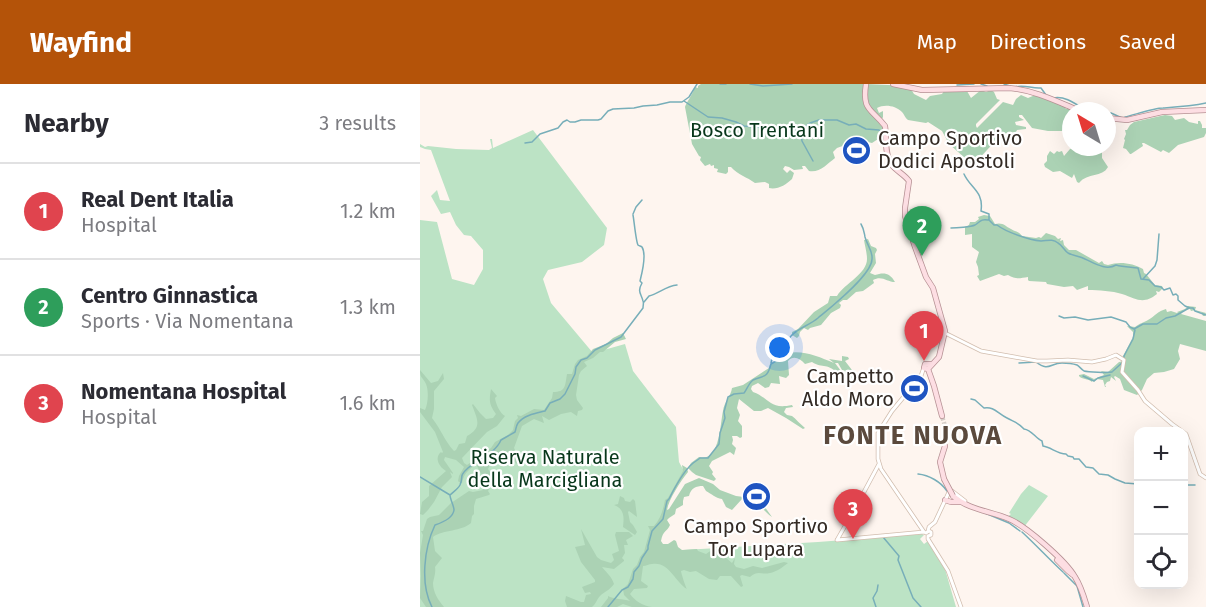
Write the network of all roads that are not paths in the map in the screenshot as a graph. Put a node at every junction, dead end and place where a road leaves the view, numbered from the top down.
1 (866, 84) edge
2 (893, 84) edge
3 (1062, 103) edge
4 (1206, 110) edge
5 (1116, 119) edge
6 (945, 333) junction
7 (927, 367) junction
8 (942, 416) tunnel mouth
9 (945, 446) tunnel mouth
10 (879, 464) junction
11 (1206, 478) edge
12 (953, 499) junction
13 (945, 500) junction
14 (964, 503) junction
15 (927, 534) junction
16 (1051, 550) junction
17 (1079, 580) junction
18 (961, 607) edge
19 (1087, 607) edge

1 - 6 main road
2 - 3 main road
4 - 5 main road
6 - 7 main road
6 - 11 street
7 - 8 main road
7 - 10 street
9 - 12 main road, bridge
10 - 15 street
10 - 15 street
12 - 13 main road
12 - 14 main road
13 - 14 street
13 - 15 street
14 - 16 main road
15 - 18 street
16 - 17 main road
16 - 17 main road
17 - 19 main road

